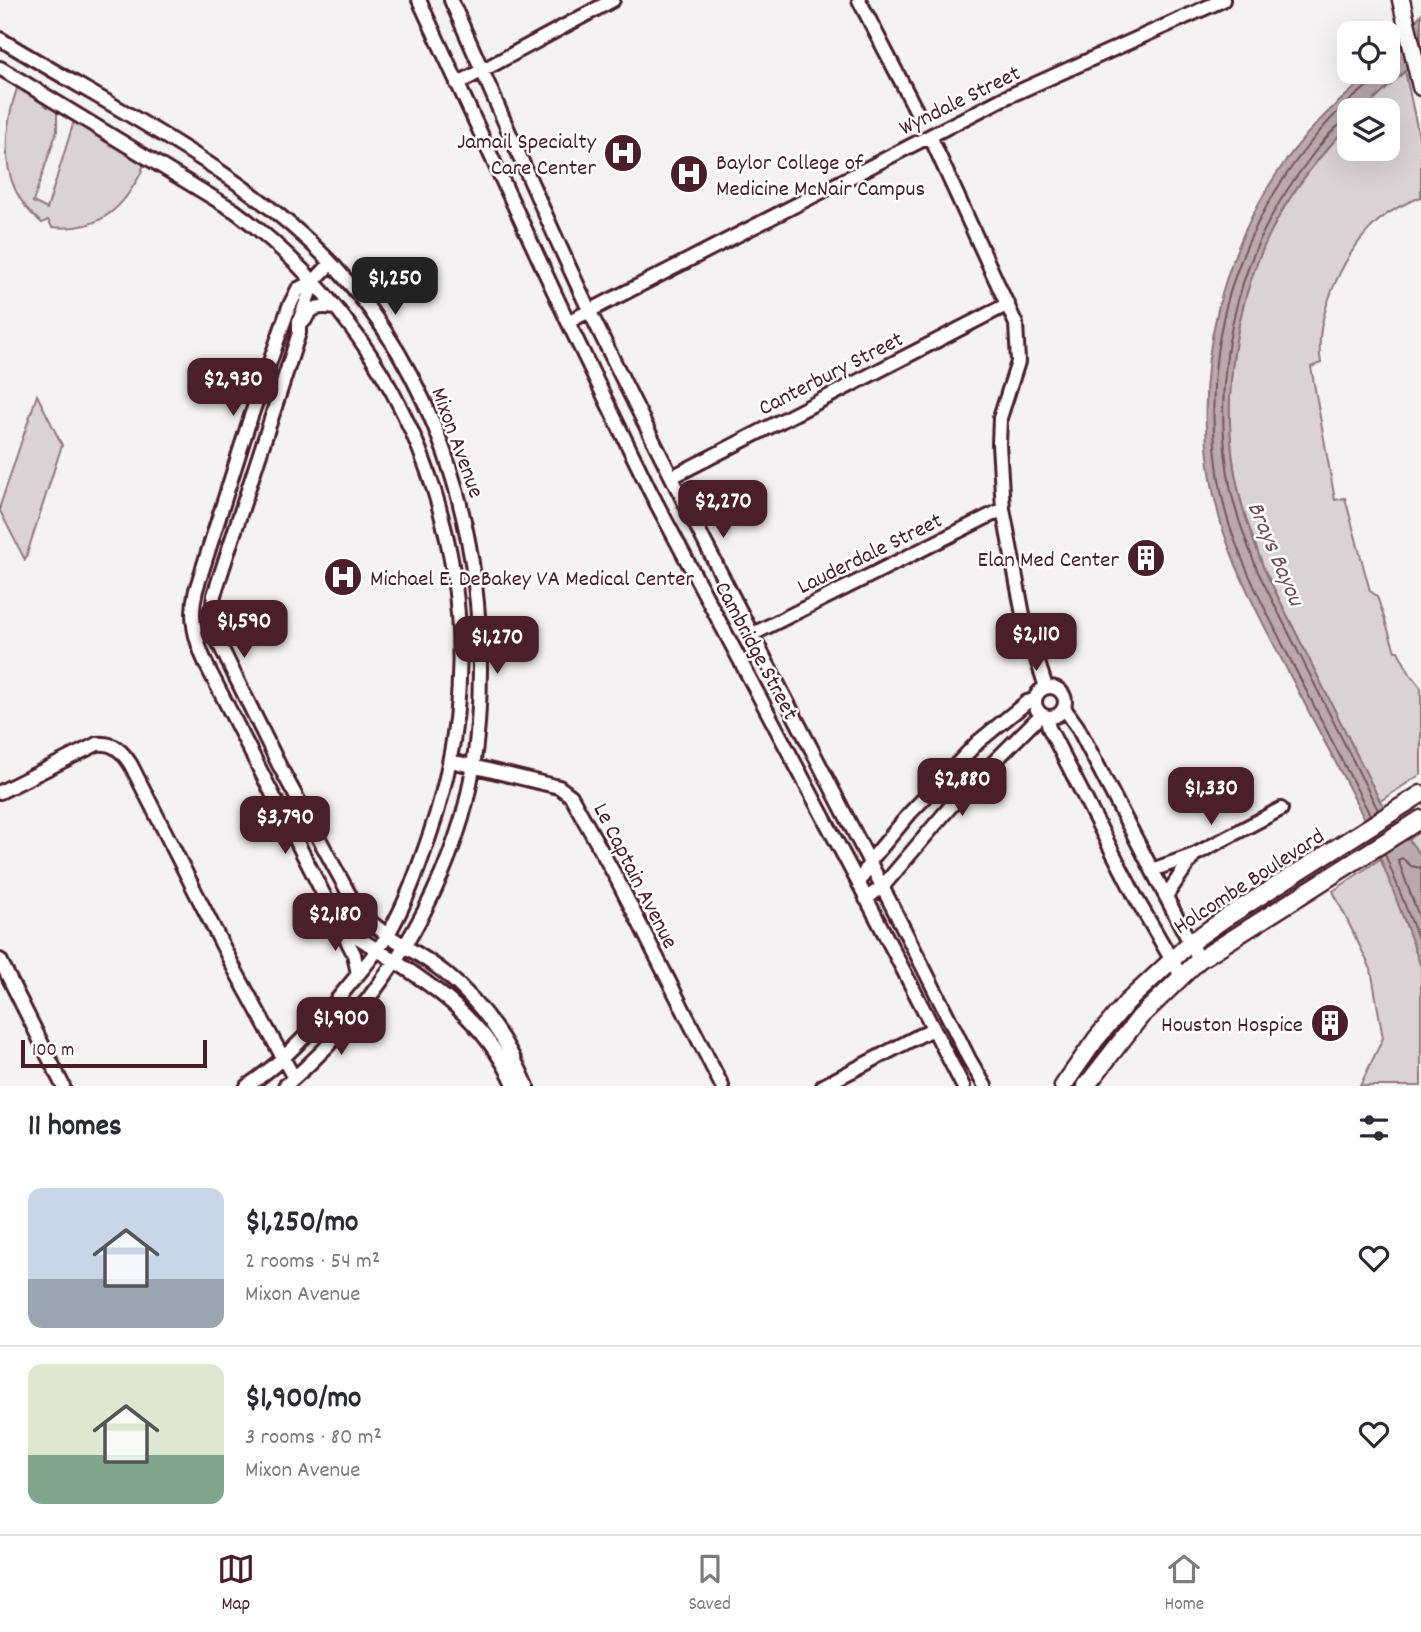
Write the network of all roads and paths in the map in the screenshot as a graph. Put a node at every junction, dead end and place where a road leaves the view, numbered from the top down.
1 (419, 0) edge
2 (451, 0) edge
3 (613, 0) edge
4 (859, 0) edge
5 (1223, 0) edge
6 (1401, 0) edge
7 (0, 39) edge
8 (0, 68) edge
9 (482, 69) junction
10 (457, 84) junction
11 (1421, 87) edge
12 (916, 112) dead end
13 (930, 136) junction
14 (331, 263) junction
15 (314, 281) junction
16 (1009, 304) junction
17 (337, 308) junction
18 (590, 312) junction
19 (568, 322) junction
20 (299, 333) junction
21 (671, 477) junction
22 (1003, 509) junction
23 (753, 634) junction
24 (1046, 687) junction
25 (1034, 700) junction
26 (1064, 708) junction
27 (1044, 716) junction
28 (451, 761) junction
29 (279, 765) junction
30 (474, 766) junction
31 (262, 772) junction
32 (0, 792) edge
33 (1421, 794) edge
34 (1281, 809) dead end
35 (1421, 819) edge
36 (1194, 855) junction
37 (870, 860) junction
38 (1152, 870) junction
39 (859, 884) junction
40 (883, 886) junction
41 (1166, 896) junction
42 (866, 899) junction
43 (339, 925) junction
44 (388, 934) junction
45 (1190, 943) junction
46 (404, 944) junction
47 (377, 950) junction
48 (1171, 959) junction
49 (0, 960) edge
50 (1199, 960) junction
51 (393, 961) junction
52 (358, 974) junction
53 (1181, 976) junction
54 (932, 1029) junction
55 (282, 1059) junction
56 (289, 1082) edge
57 (64, 1086) edge
58 (247, 1086) edge
59 (515, 1086) edge
60 (527, 1086) edge
61 (722, 1086) edge
62 (824, 1086) edge
63 (963, 1086) edge
64 (985, 1086) edge
65 (1063, 1086) edge
66 (1086, 1086) edge

1 - 10 street, Cambridge Street
2 - 9 street, Cambridge Street
3 - 9 street
4 - 12 street
5 - 13 street, Wyndale Street
6 - 11 main road
7 - 14 street, Mixon Avenue
8 - 15 street, Mixon Avenue
9 - 10 street
9 - 18 street, Cambridge Street
10 - 19 street, Cambridge Street
13 - 16 street
13 - 18 street, Wyndale Street
14 - 15 street
14 - 30 street, Mixon Avenue
15 - 17 street, Mixon Avenue
15 - 20 street
15 - 31 street
16 - 21 street, Canterbury Street
16 - 22 street
17 - 20 street
17 - 28 street, Mixon Avenue
18 - 19 street, Wyndale Street
18 - 21 street, Cambridge Street
19 - 39 street, Cambridge Street
20 - 29 street
21 - 23 street, Cambridge Street
22 - 23 street, Lauderdale Street
22 - 24 street
23 - 37 street, Cambridge Street
24 - 25 street
24 - 26 street
25 - 27 street
25 - 37 street
26 - 27 street
26 - 38 street
27 - 40 street
27 - 48 street
28 - 30 street, Le Captain Avenue
28 - 44 street, Mixon Avenue
29 - 31 street
29 - 44 street
30 - 46 street, Mixon Avenue
30 - 61 street, Le Captain Avenue
31 - 43 street
32 - 55 street
33 - 45 main road, Holcombe Boulevard
34 - 36 street
35 - 50 main road, Holcombe Boulevard
36 - 38 street
36 - 41 street
37 - 39 street
37 - 40 street, Cambridge Street
38 - 41 street
39 - 42 street, Cambridge Street
40 - 42 street
40 - 64 street, Cambridge Street
41 - 45 street
42 - 54 street, Cambridge Street
43 - 47 street
43 - 52 street
44 - 46 street
44 - 47 street, Mixon Avenue
45 - 48 main road, Holcombe Boulevard
45 - 50 street
46 - 51 street, Mixon Avenue
46 - 60 street
47 - 51 street
47 - 52 street, Mixon Avenue
48 - 53 street
48 - 65 main road, Holcombe Boulevard
49 - 57 street
50 - 53 main road, Holcombe Boulevard
51 - 56 street, Mixon Avenue
51 - 59 street
52 - 55 street, Mixon Avenue
53 - 66 main road, Holcombe Boulevard
54 - 62 street
54 - 63 street, Cambridge Street
55 - 56 street
55 - 58 street, Mixon Avenue

